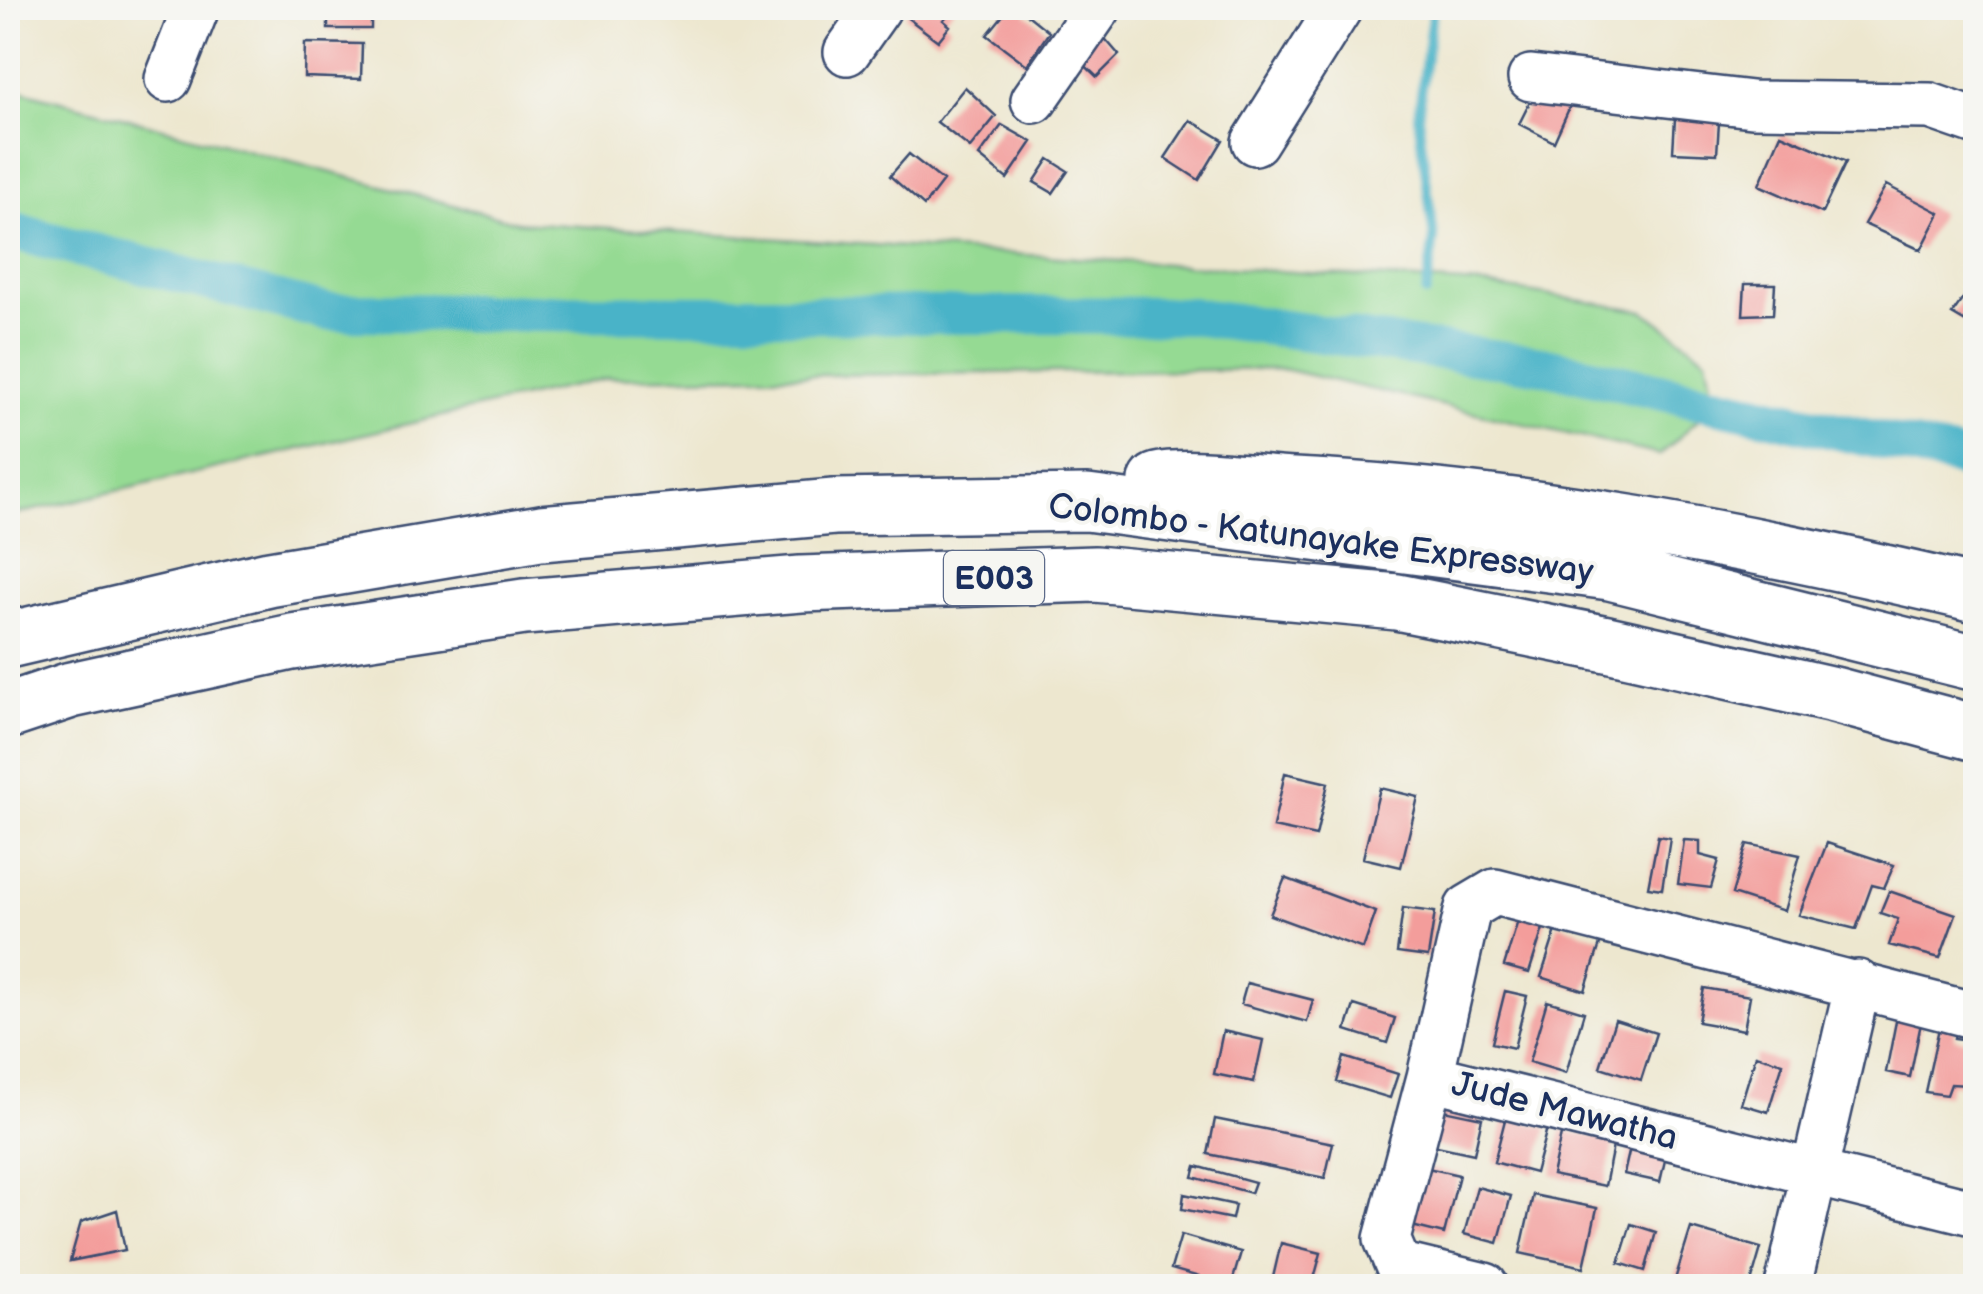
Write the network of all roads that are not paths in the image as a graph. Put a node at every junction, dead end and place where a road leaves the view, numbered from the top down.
1 (196, 8) edge
2 (878, 8) edge
3 (1098, 8) edge
4 (1339, 8) edge
5 (847, 52) dead end
6 (1531, 78) dead end
7 (168, 79) dead end
8 (1034, 100) dead end
9 (1976, 122) edge
10 (1255, 142) dead end
11 (1088, 503) junction
12 (1976, 594) edge
13 (8, 640) edge
14 (1976, 662) edge
15 (8, 710) edge
16 (1976, 733) edge
17 (1858, 984) junction
18 (1976, 1016) edge
19 (1430, 1077) junction
20 (1814, 1172) junction
21 (1976, 1213) edge
22 (1485, 1286) edge
23 (1788, 1286) edge

1 - 7 street
2 - 5 street
3 - 8 street
4 - 10 street
6 - 9 street
11 - 12 highway
11 - 13 highway, Colombo - Katunayake Expressway / E003
11 - 14 highway, Colombo - Katunayake Expressway / E003
15 - 16 highway, Colombo - Katunayake Expressway / E003
17 - 18 street
17 - 19 street
17 - 20 street
19 - 20 street, Jude Mawatha
19 - 22 street, Jude Mawatha
20 - 21 street, Jude Mawatha
20 - 23 street

